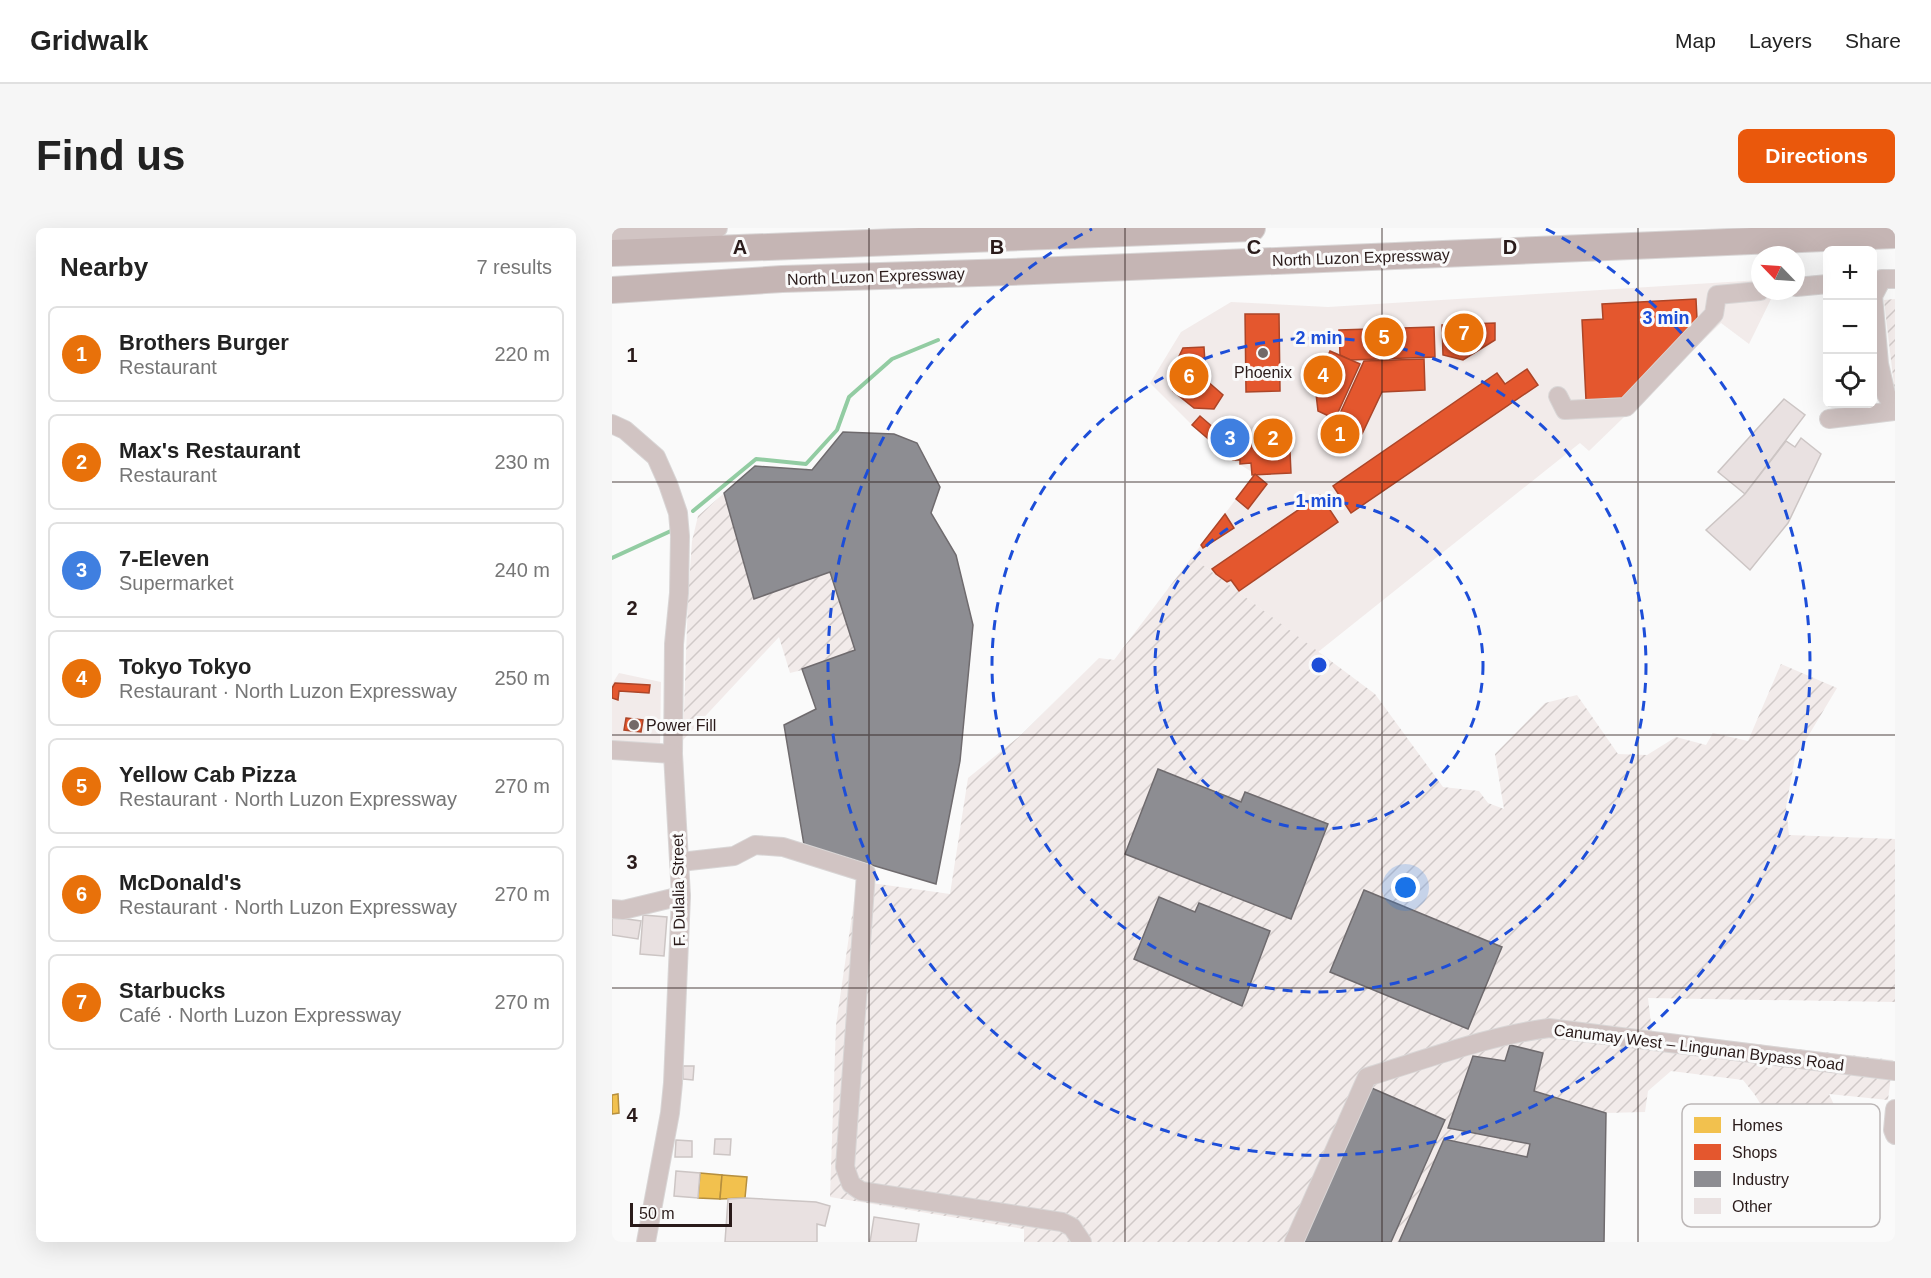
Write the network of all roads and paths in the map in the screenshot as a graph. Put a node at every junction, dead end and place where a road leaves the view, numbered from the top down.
1 (718, 228) edge
2 (1252, 228) edge
3 (612, 234) edge
4 (1895, 235) edge
5 (612, 253) edge
6 (1883, 280) edge
7 (1823, 284) edge
8 (1805, 286) edge
9 (612, 290) edge
10 (1751, 292) edge
11 (1558, 396) dead end
12 (1895, 410) edge
13 (1829, 419) dead end
14 (612, 424) edge
15 (612, 750) edge
16 (673, 753) junction
17 (680, 862) junction
18 (681, 896) junction
19 (612, 909) edge
20 (1895, 1071) edge
21 (1895, 1109) edge
22 (1895, 1135) edge
23 (646, 1242) edge
24 (1082, 1242) edge
25 (1294, 1242) edge

1 - 3 street
2 - 5 highway
4 - 9 highway, North Luzon Expressway
6 - 12 street
7 - 8 street
10 - 11 street
12 - 13 street
14 - 16 street, F. Dulalia Street
15 - 16 street
16 - 17 street, F. Dulalia Street
17 - 18 street, F. Dulalia Street
17 - 24 street
18 - 19 street
18 - 23 street, F. Dulalia Street
20 - 25 street, Canumay West – Lingunan Bypass Road
21 - 22 street

